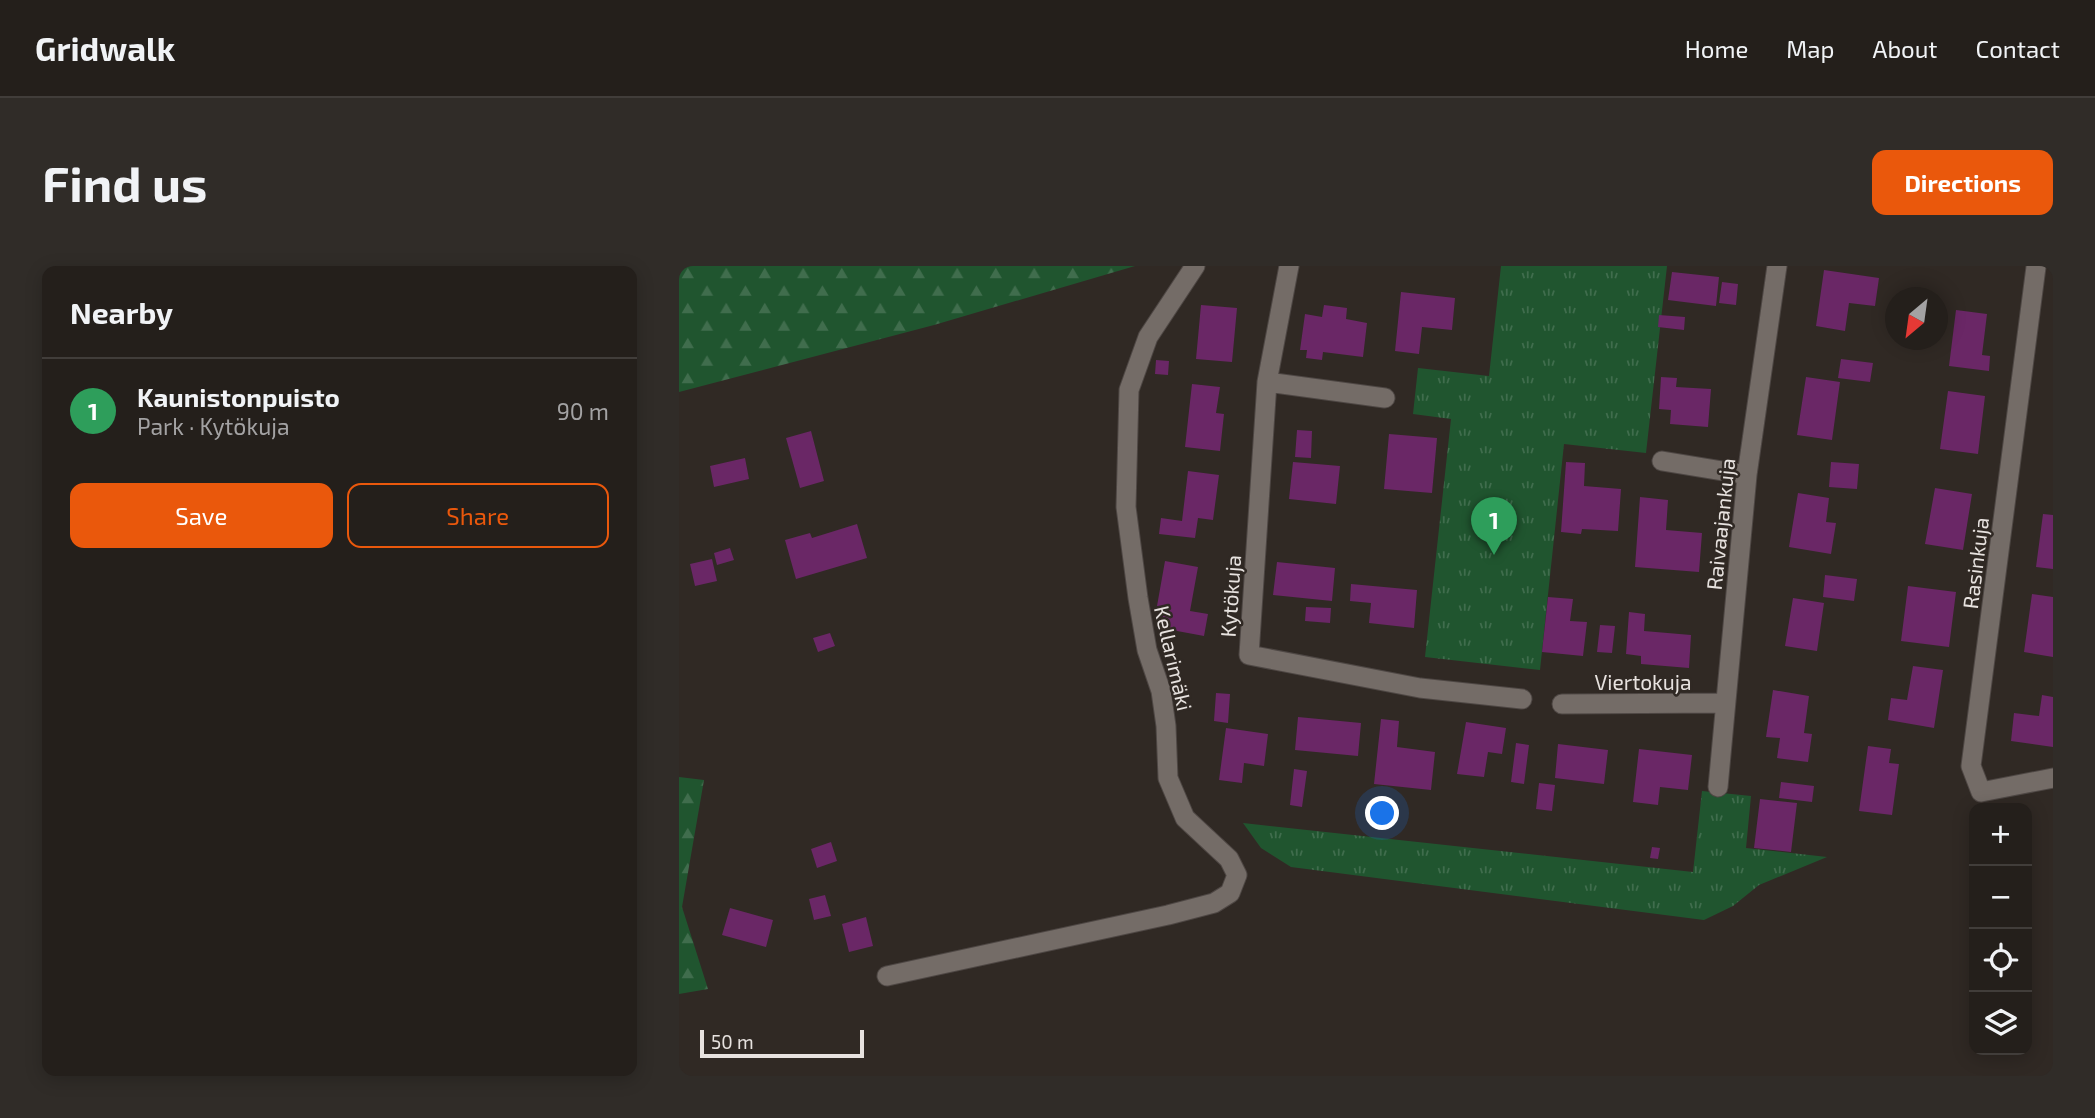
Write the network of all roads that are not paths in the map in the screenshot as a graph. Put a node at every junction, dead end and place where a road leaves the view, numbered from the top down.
1 (1195, 266) edge
2 (1289, 266) edge
3 (1777, 266) edge
4 (2040, 267) edge
5 (1267, 382) junction
6 (1385, 398) dead end
7 (1662, 461) dead end
8 (1747, 475) junction
9 (1522, 699) dead end
10 (1725, 703) junction
11 (1562, 704) dead end
12 (2053, 778) edge
13 (1718, 787) dead end
14 (887, 976) dead end

1 - 14 street, Kellarimäki
2 - 5 street, Kytökuja
3 - 8 street, Raivaajankuja
4 - 12 street, Rasinkuja
5 - 6 street
5 - 9 street, Kytökuja
7 - 8 street
8 - 10 street, Raivaajankuja
10 - 11 street, Viertokuja
10 - 13 street, Raivaajankuja

